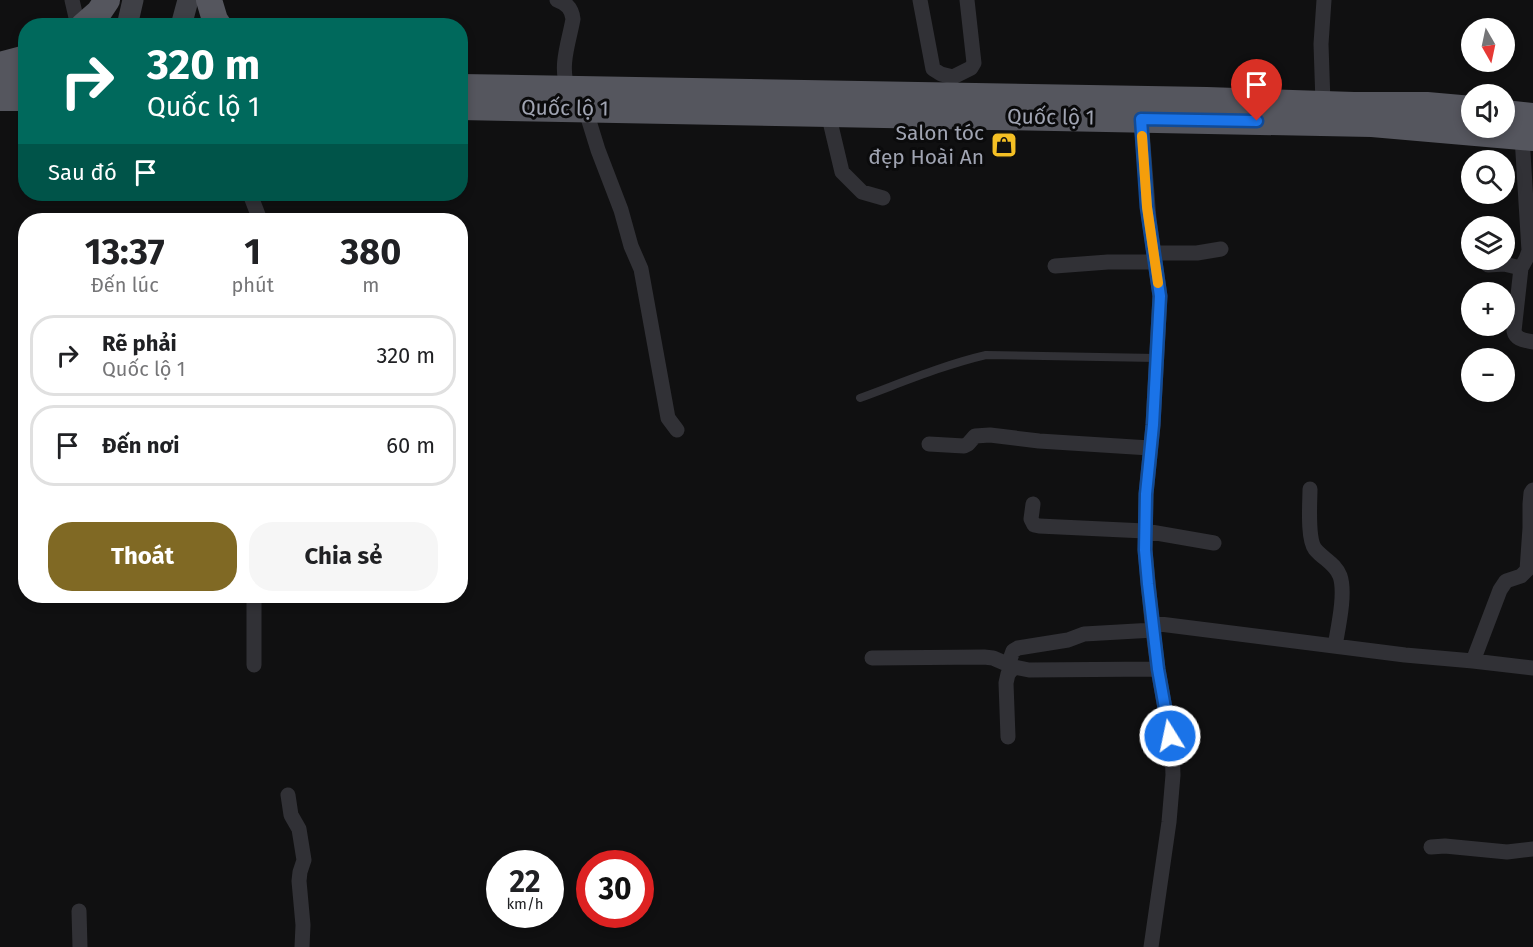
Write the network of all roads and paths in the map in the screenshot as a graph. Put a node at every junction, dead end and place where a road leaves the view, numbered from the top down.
1 (72, 0) edge
2 (107, 0) edge
3 (133, 0) edge
4 (188, 0) edge
5 (208, 0) edge
6 (557, 0) edge
7 (920, 0) edge
8 (967, 0) edge
9 (1324, 0) edge
10 (573, 5) edge
11 (76, 18) edge
12 (92, 18) edge
13 (129, 18) edge
14 (183, 18) edge
15 (214, 18) edge
16 (18, 60) edge
17 (0, 65) edge
18 (0, 78) edge
19 (18, 79) edge
20 (468, 87) edge
21 (954, 87) junction
22 (568, 89) junction
23 (0, 98) edge
24 (18, 98) edge
25 (1323, 104) junction
26 (468, 106) edge
27 (585, 108) junction
28 (1461, 109) edge
29 (828, 113) junction
30 (1141, 119) junction
31 (1515, 120) edge
32 (1530, 130) edge
33 (883, 198) dead end
34 (1221, 249) dead end
35 (1154, 257) junction
36 (1055, 266) dead end
37 (1515, 267) edge
38 (1521, 268) junction
39 (1533, 342) edge
40 (1156, 358) junction
41 (860, 398) dead end
42 (678, 430) dead end
43 (929, 444) dead end
44 (1150, 448) junction
45 (1310, 489) dead end
46 (1533, 490) edge
47 (1034, 504) dead end
48 (1145, 531) junction
49 (1214, 543) dead end
50 (254, 603) edge
51 (1153, 626) junction
52 (1335, 646) junction
53 (872, 658) dead end
54 (1473, 661) junction
55 (254, 665) dead end
56 (1011, 666) junction
57 (1533, 668) edge
58 (1158, 669) junction
59 (1008, 737) dead end
60 (288, 795) dead end
61 (1431, 847) dead end
62 (1533, 849) edge
63 (79, 911) dead end
64 (80, 947) edge
65 (302, 947) edge
66 (1151, 947) edge

1 - 11 street
2 - 12 highway
3 - 13 main road
4 - 14 main road
5 - 15 highway
6 - 10 street
7 - 21 street
8 - 21 street
9 - 25 street
10 - 22 street
16 - 17 highway
18 - 19 highway
20 - 22 highway, Quốc lộ 1
21 - 22 highway, Quốc lộ 1
21 - 25 highway, Quốc lộ 1
23 - 24 highway
25 - 28 highway, Quốc lộ 1
26 - 27 highway, Quốc lộ 1
27 - 29 highway, Quốc lộ 1
27 - 42 street
29 - 30 highway, Quốc lộ 1
29 - 33 street
30 - 32 highway, Quốc lộ 1
30 - 35 street
31 - 32 highway
32 - 38 street
34 - 35 street
35 - 36 street
35 - 40 street
37 - 38 street
38 - 39 street
40 - 41 lane
40 - 44 street
43 - 44 street
44 - 48 street
45 - 52 street
46 - 54 street
47 - 48 street
48 - 49 street
48 - 51 street
50 - 55 street
51 - 52 street
51 - 56 street
51 - 58 street
52 - 54 street
53 - 56 street
54 - 57 street
56 - 58 street
56 - 59 street
58 - 66 street
60 - 65 street
61 - 62 street
63 - 64 street

